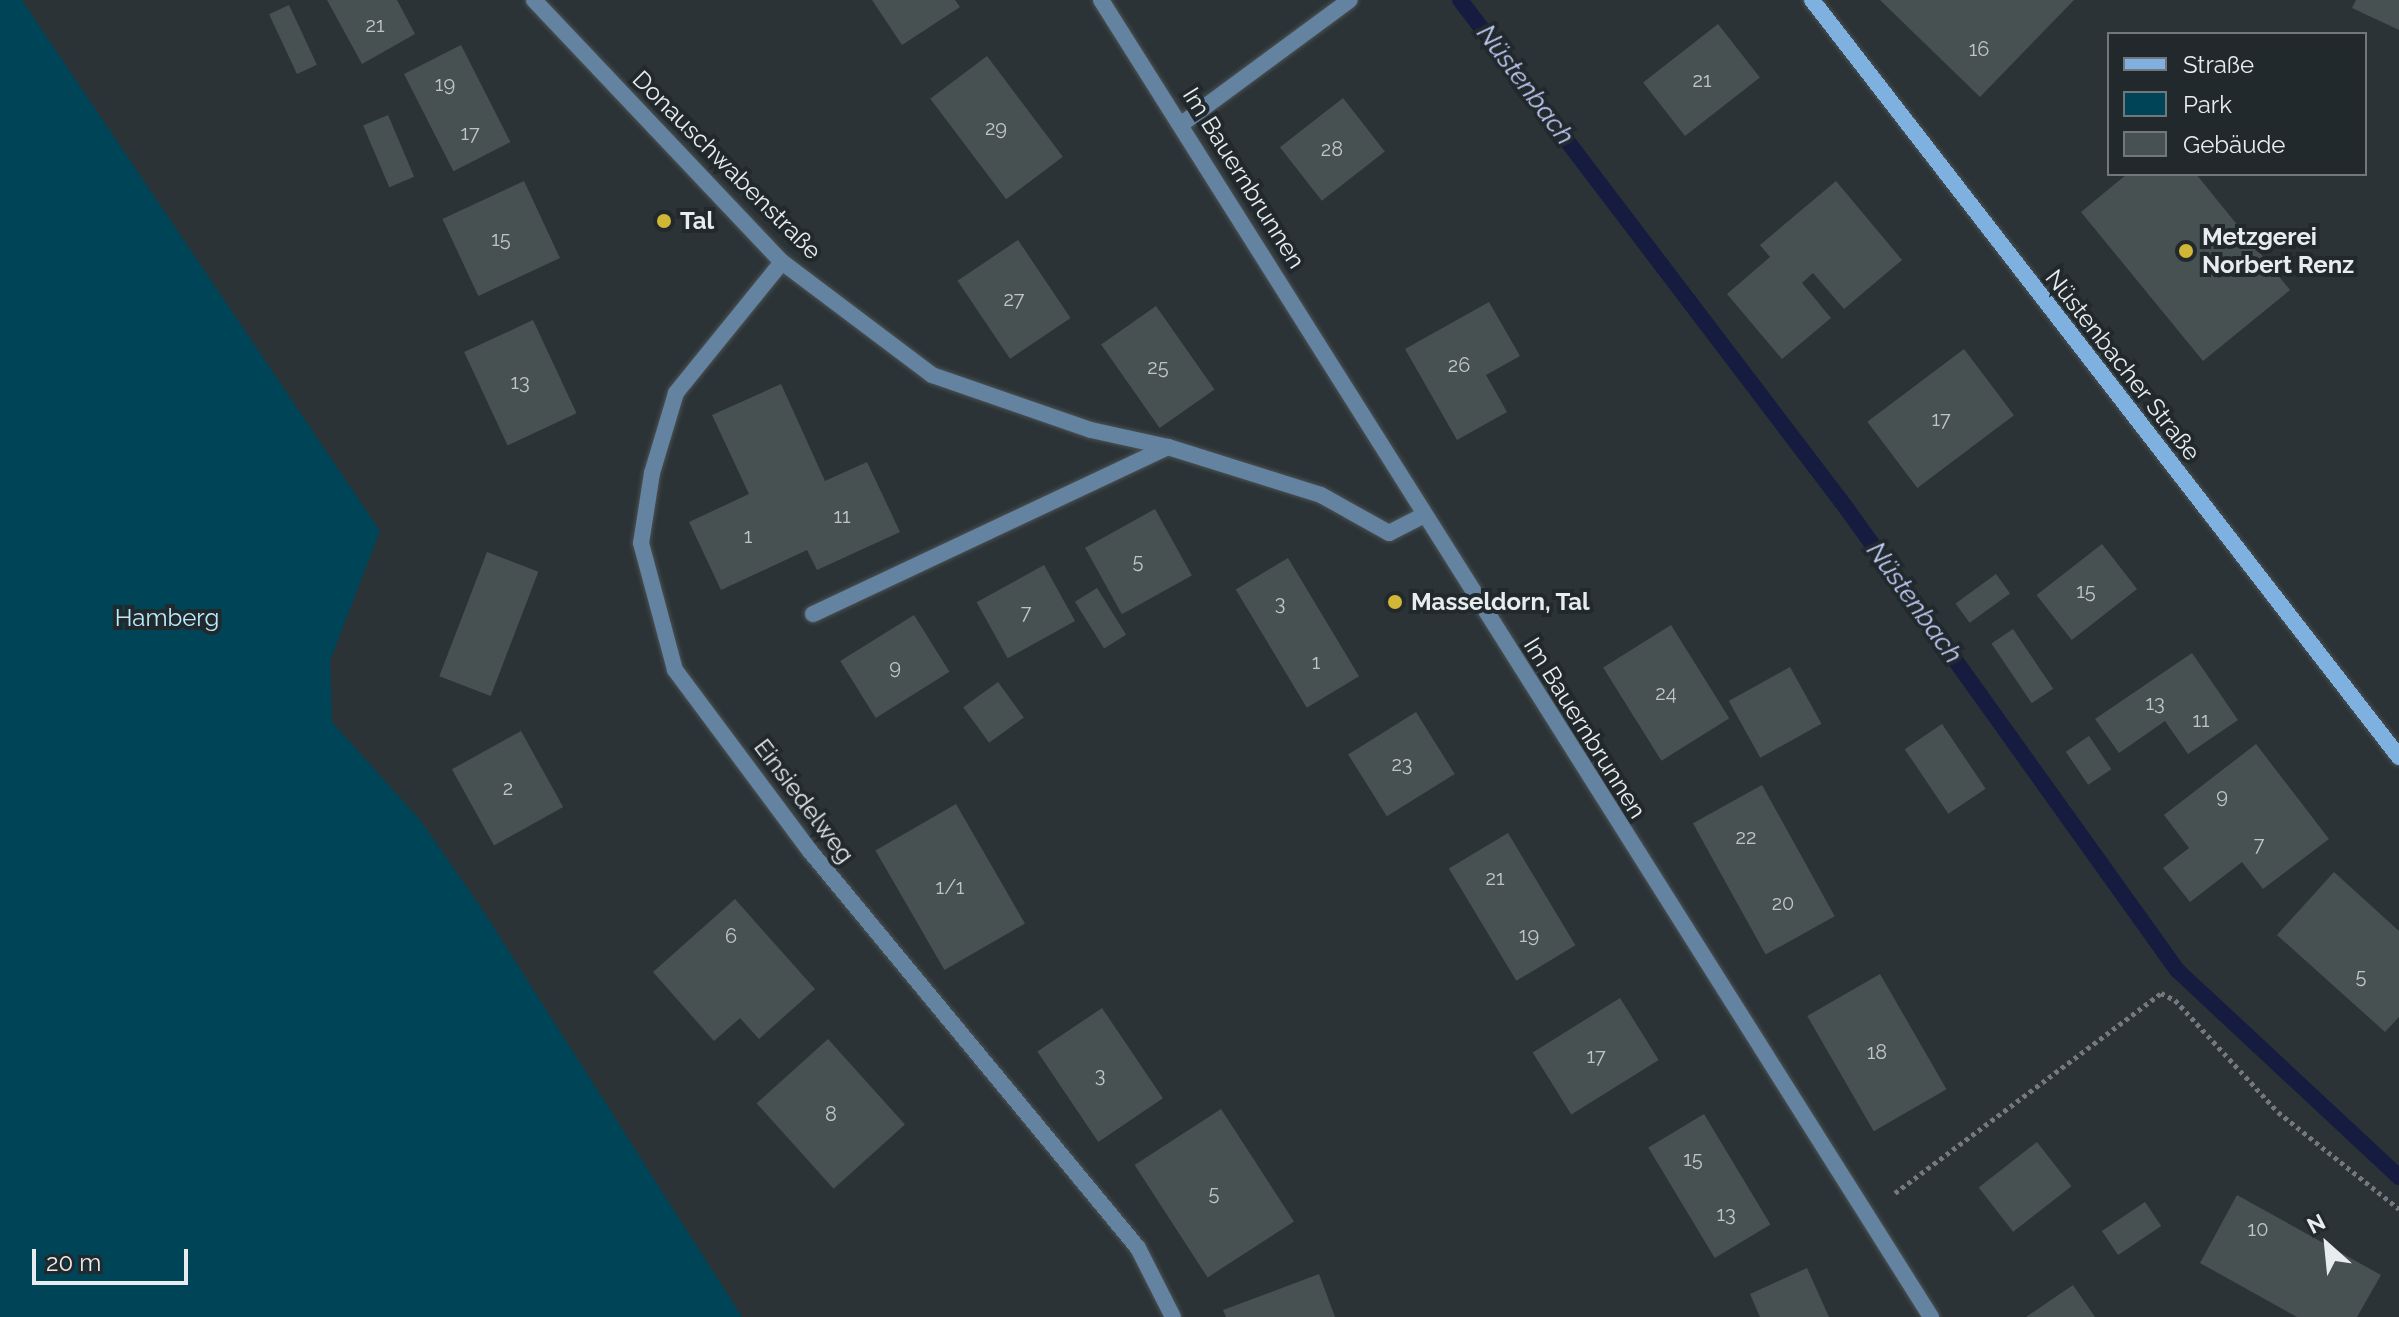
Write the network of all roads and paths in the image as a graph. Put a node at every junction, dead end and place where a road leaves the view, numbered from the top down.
1 (534, 0) edge
2 (1101, 0) edge
3 (1350, 0) edge
4 (1812, 0) edge
5 (1183, 123) junction
6 (782, 262) junction
7 (1168, 447) junction
8 (1423, 516) junction
9 (813, 614) dead end
10 (2399, 757) edge
11 (2399, 1209) edge
12 (1865, 1216) junction
13 (1173, 1317) edge
14 (1931, 1317) edge

1 - 6 street, Donauschwabenstraße
2 - 5 street, Im Bauernbrunnen
3 - 5 street
4 - 10 main road, Nüstenbacher Straße
5 - 8 street, Im Bauernbrunnen
6 - 7 street, Donauschwabenstraße
6 - 13 street, Einsiedelweg
7 - 8 street, Donauschwabenstraße
7 - 9 street
8 - 12 street, Im Bauernbrunnen
11 - 12 path
12 - 14 street, Im Bauernbrunnen

